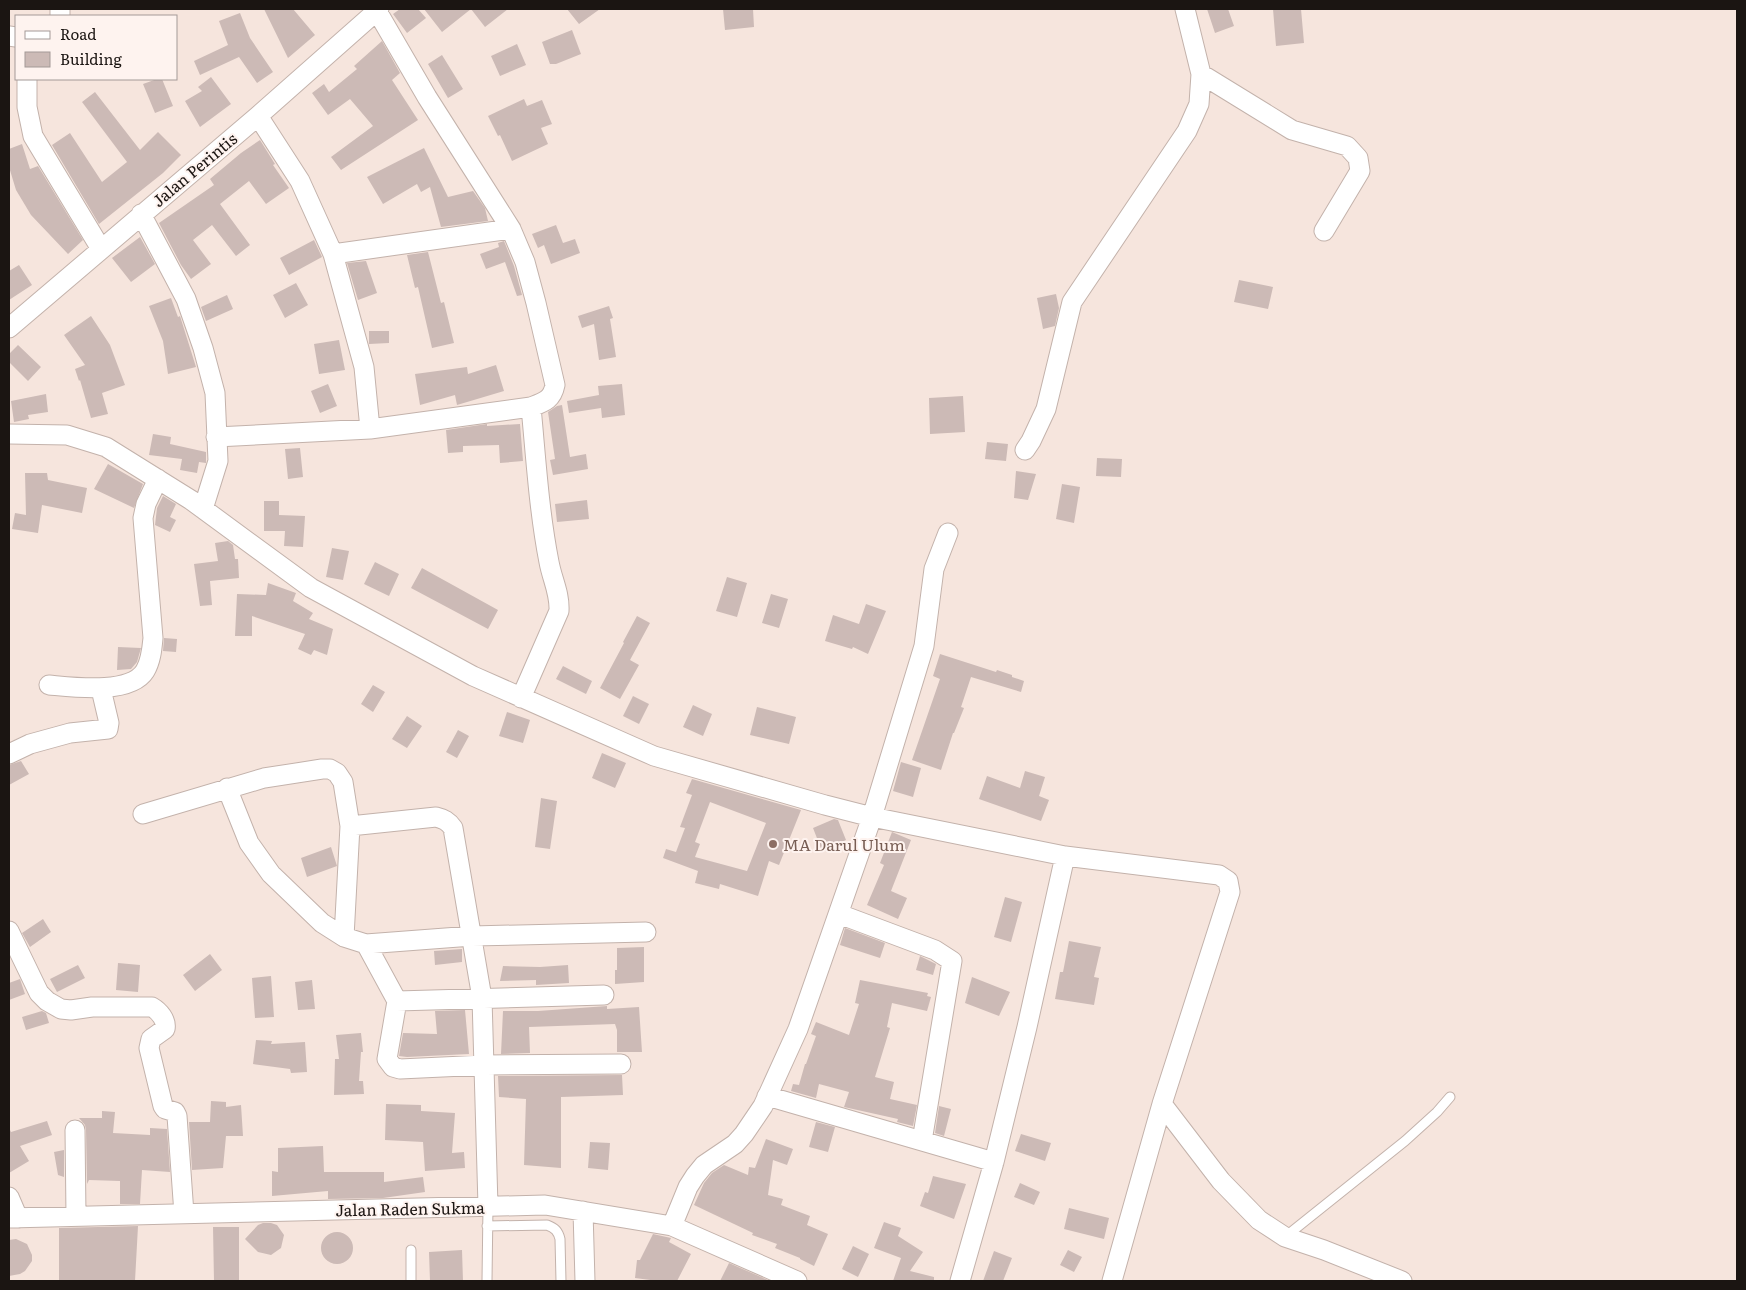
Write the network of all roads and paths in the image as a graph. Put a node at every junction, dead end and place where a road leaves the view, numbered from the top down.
1 (1185, 9) edge
2 (378, 10) edge
3 (1201, 74) junction
4 (27, 80) edge
5 (258, 116) junction
6 (141, 214) junction
7 (511, 230) junction
8 (1324, 231) dead end
9 (101, 248) junction
10 (333, 254) junction
11 (9, 328) edge
12 (531, 407) junction
13 (370, 429) junction
14 (9, 434) edge
15 (216, 437) junction
16 (1025, 450) dead end
17 (158, 479) junction
18 (203, 509) junction
19 (948, 534) dead end
20 (49, 685) dead end
21 (101, 689) junction
22 (521, 698) junction
23 (9, 754) edge
24 (226, 788) junction
25 (142, 814) dead end
26 (872, 817) junction
27 (350, 826) junction
28 (1065, 856) junction
29 (839, 914) junction
30 (9, 931) edge
31 (646, 932) dead end
32 (472, 936) junction
33 (344, 938) junction
34 (366, 944) junction
35 (604, 995) dead end
36 (482, 998) junction
37 (397, 1001) junction
38 (621, 1064) dead end
39 (485, 1065) junction
40 (767, 1096) junction
41 (1450, 1097) dead end
42 (1162, 1104) junction
43 (75, 1130) dead end
44 (922, 1141) junction
45 (994, 1162) junction
46 (9, 1197) edge
47 (488, 1206) junction
48 (583, 1211) junction
49 (184, 1214) junction
50 (76, 1216) junction
51 (13, 1218) edge
52 (487, 1226) junction
53 (672, 1226) junction
54 (1285, 1238) junction
55 (411, 1250) dead end
56 (411, 1281) edge
57 (487, 1281) edge
58 (561, 1281) edge
59 (585, 1281) edge
60 (797, 1281) edge
61 (960, 1281) edge
62 (1112, 1281) edge
63 (1402, 1281) edge

1 - 3 street
2 - 5 street, Jalan Perintis
2 - 7 street
3 - 8 street
3 - 16 street
4 - 9 street
5 - 6 street, Jalan Perintis
5 - 10 street
6 - 9 street, Jalan Perintis
6 - 15 street
7 - 10 street
7 - 12 street
9 - 11 street, Jalan Perintis
10 - 13 street
12 - 13 street
12 - 22 street
13 - 15 street
14 - 17 street
15 - 18 street
17 - 18 street
17 - 21 street
18 - 22 street
19 - 26 street
20 - 21 street
21 - 23 street
22 - 26 street
24 - 25 street
24 - 27 street
24 - 33 street
26 - 28 street
26 - 29 street
27 - 32 street
27 - 33 street
28 - 42 street
28 - 45 street
29 - 40 street
29 - 44 street
30 - 49 street
31 - 32 street
32 - 34 street
32 - 36 street
33 - 34 street
34 - 37 street
35 - 36 street
36 - 37 street
36 - 39 street
37 - 39 street
38 - 39 street
39 - 47 street
40 - 44 street
40 - 53 street
41 - 54 lane
42 - 54 street
42 - 62 street
43 - 50 street
44 - 45 street
45 - 61 street
46 - 51 street
47 - 48 street, Jalan Raden Sukma
47 - 49 street, Jalan Raden Sukma
47 - 52 lane
48 - 53 street, Jalan Raden Sukma
48 - 59 street
49 - 50 street, Jalan Raden Sukma
50 - 51 street, Jalan Raden Sukma
52 - 57 lane
52 - 58 lane
53 - 60 street, Jalan Raden Sukma
54 - 63 street
55 - 56 lane

